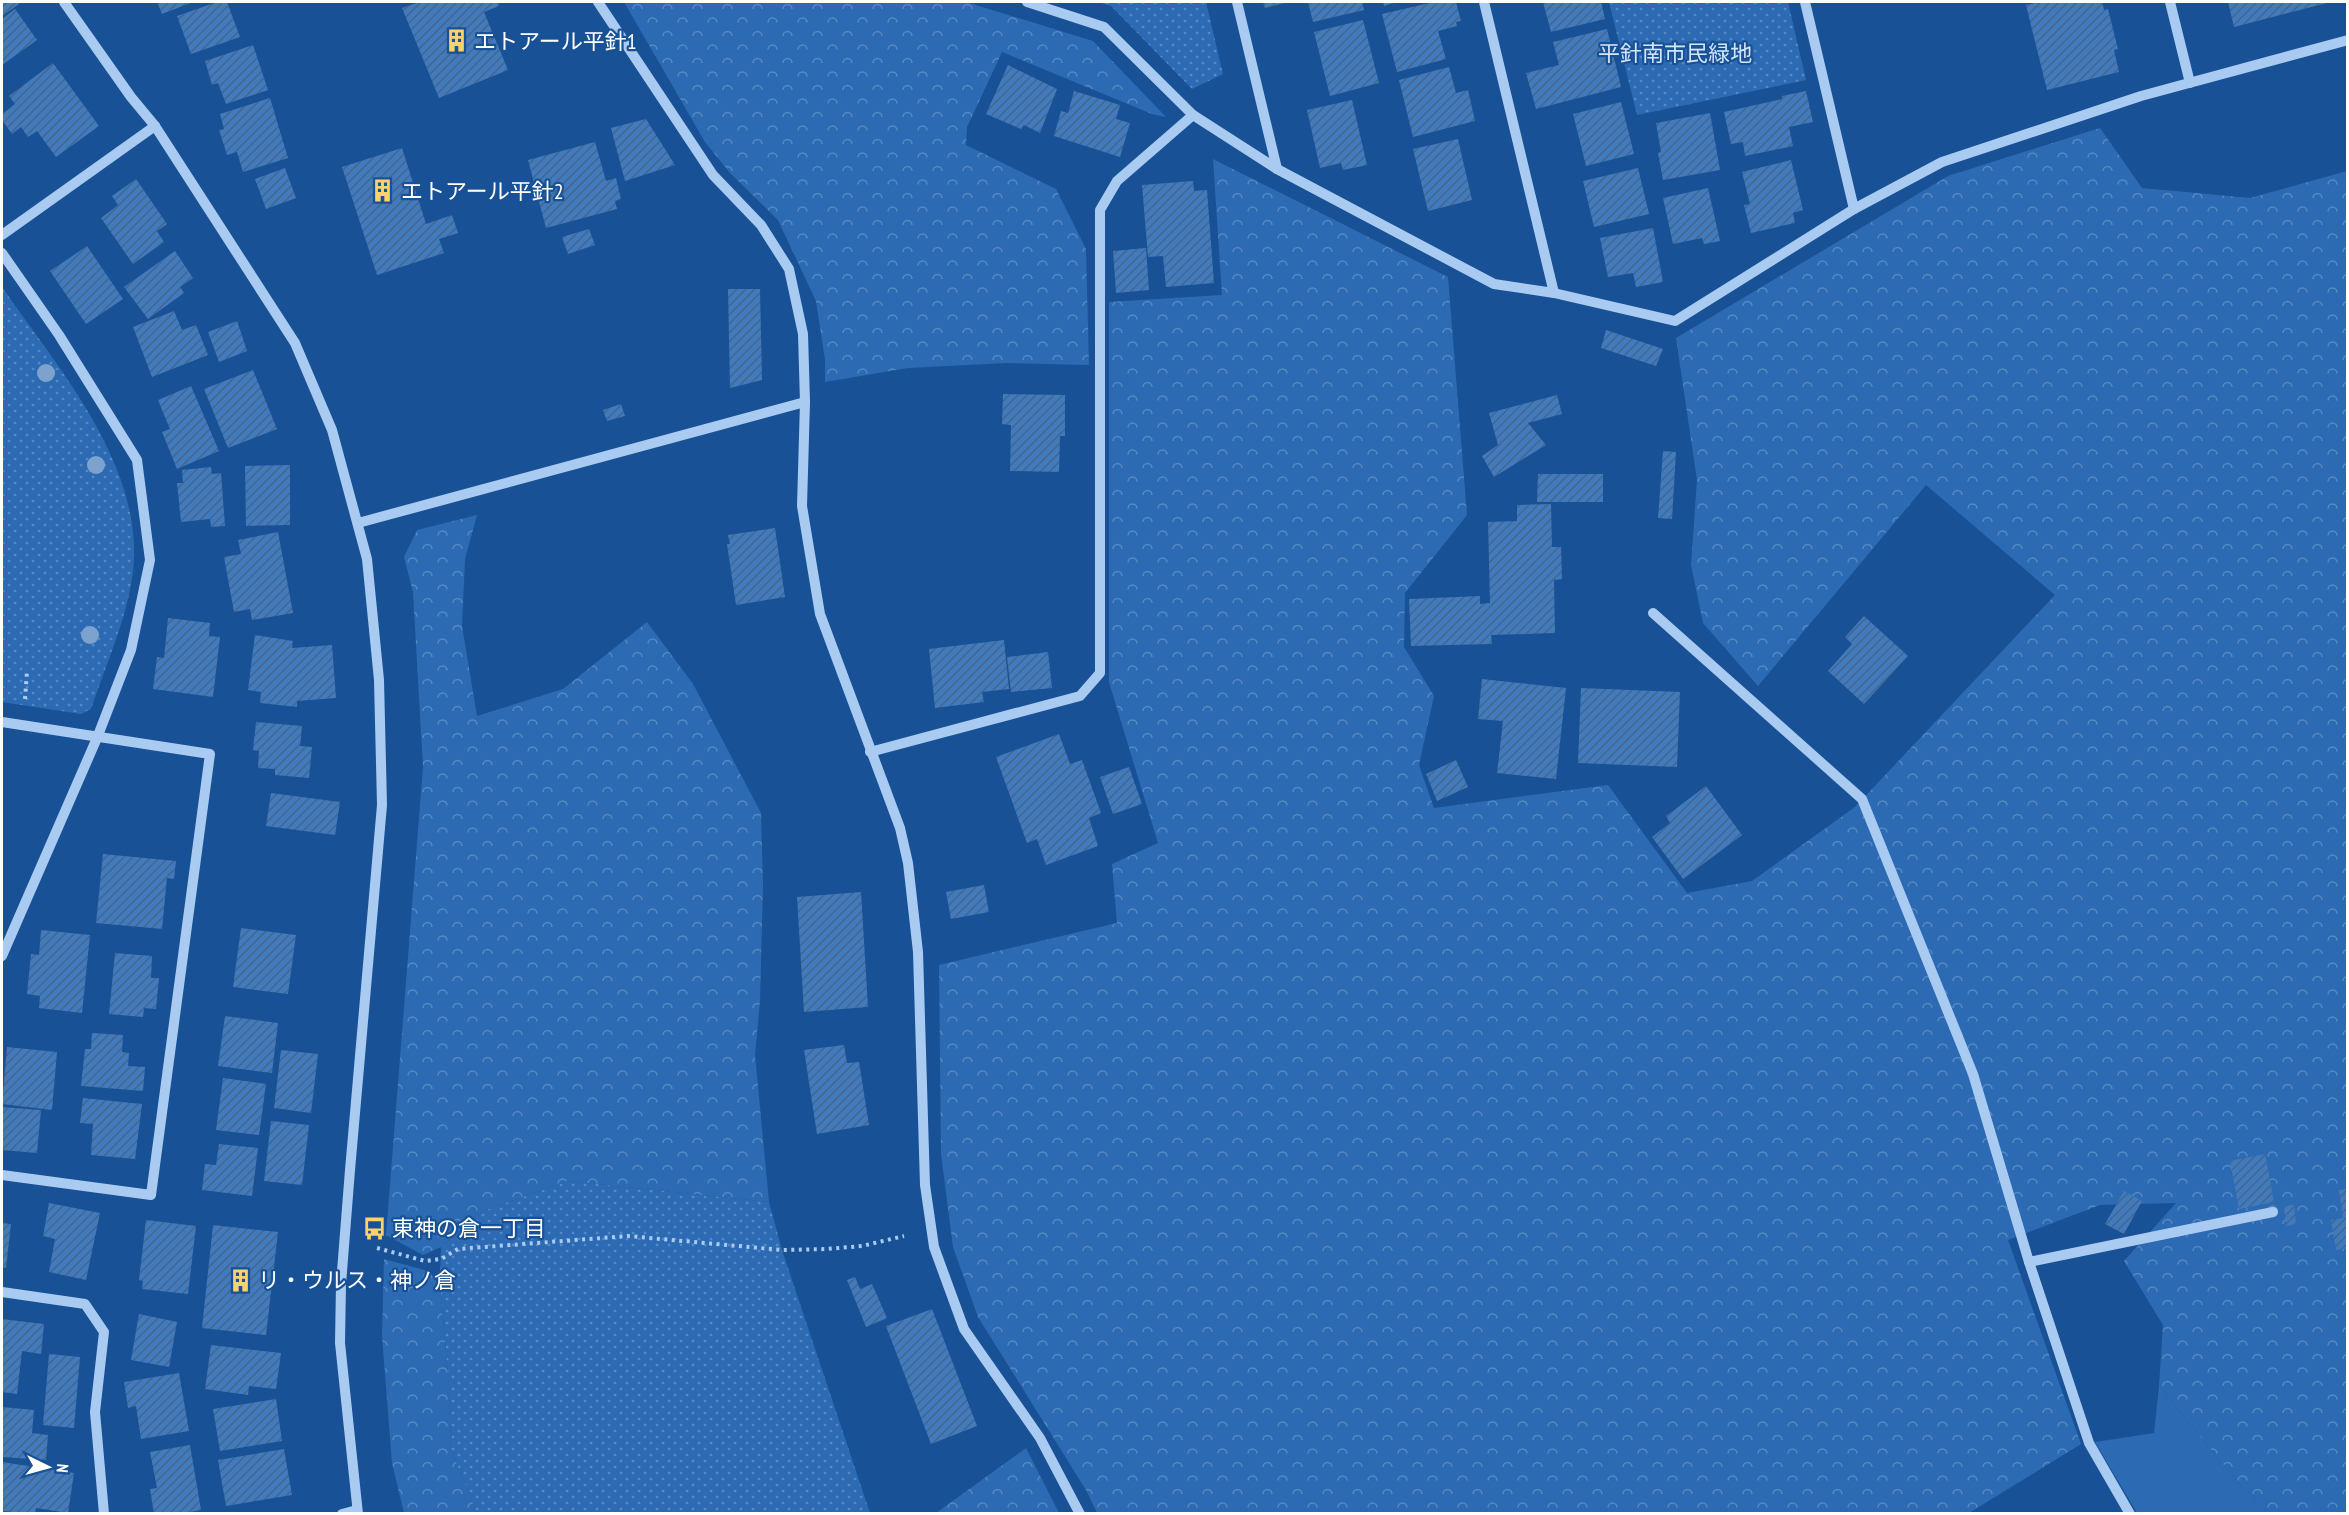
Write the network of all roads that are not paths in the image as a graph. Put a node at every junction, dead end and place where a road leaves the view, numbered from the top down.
1 (64, 2) edge
2 (598, 2) edge
3 (1027, 2) edge
4 (1237, 2) edge
5 (1484, 2) edge
6 (1805, 2) edge
7 (2170, 2) edge
8 (2348, 40) edge
9 (2190, 82) junction
10 (1193, 116) junction
11 (155, 126) junction
12 (1277, 169) junction
13 (1854, 209) junction
14 (2, 236) edge
15 (2, 253) edge
16 (1554, 293) junction
17 (805, 402) junction
18 (358, 523) junction
19 (1653, 613) dead end
20 (2, 723) edge
21 (97, 738) junction
22 (870, 752) junction
23 (2, 956) edge
24 (2, 1175) edge
25 (2273, 1212) dead end
26 (2029, 1262) junction
27 (2, 1292) edge
28 (358, 1512) edge
29 (104, 1514) edge
30 (342, 1514) edge
31 (1080, 1514) edge
32 (2130, 1514) edge

1 - 11 street
2 - 17 street
3 - 10 street
4 - 12 street
5 - 16 street
6 - 13 street
7 - 9 street
8 - 9 street
9 - 13 street
10 - 12 street
10 - 22 street
11 - 14 street
11 - 18 street
12 - 16 street
13 - 16 street
15 - 21 street
17 - 18 street
17 - 22 street
18 - 28 street
19 - 26 street
20 - 21 street
21 - 23 street
21 - 24 street
22 - 31 street
25 - 26 street
26 - 32 street
27 - 29 street
28 - 30 street

